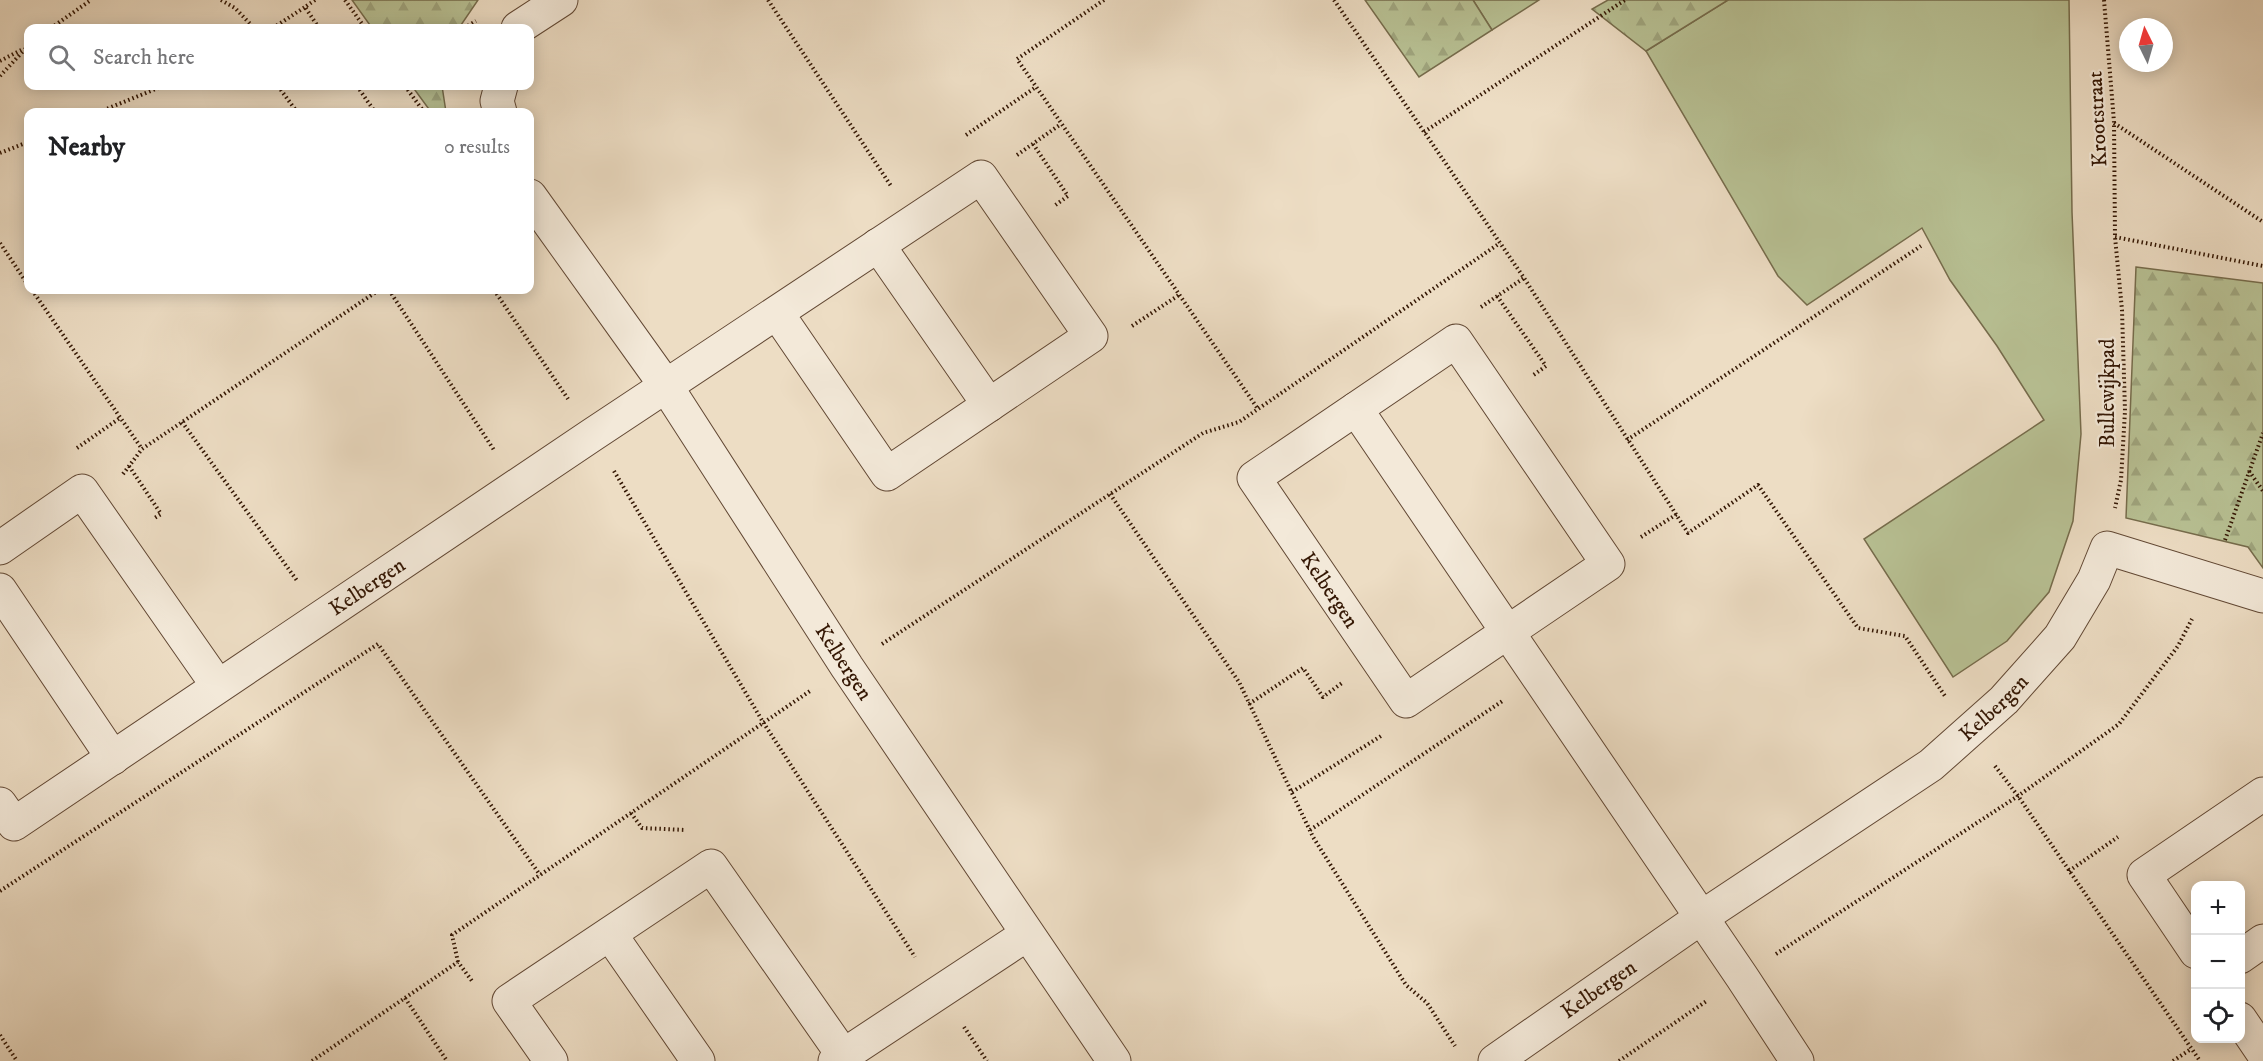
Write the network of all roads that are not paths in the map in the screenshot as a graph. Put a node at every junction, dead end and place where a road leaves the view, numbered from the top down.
1 (561, 0) edge
2 (524, 24) edge
3 (500, 90) edge
4 (499, 108) edge
5 (534, 202) edge
6 (878, 245) junction
7 (777, 313) junction
8 (666, 386) junction
9 (989, 405) junction
10 (1356, 409) junction
11 (0, 548) edge
12 (0, 590) edge
13 (2263, 596) edge
14 (1508, 632) junction
15 (218, 686) junction
16 (113, 758) junction
17 (2263, 794) edge
18 (0, 804) edge
19 (1702, 917) junction
20 (610, 934) junction
21 (1026, 934) junction
22 (2263, 941) edge
23 (2191, 945) edge
24 (2245, 954) edge
25 (2245, 1025) edge
26 (2263, 1053) edge
27 (839, 1058) edge
28 (551, 1061) edge
29 (698, 1061) edge
30 (1113, 1061) edge
31 (1495, 1061) edge
32 (1797, 1061) edge

1 - 2 street
3 - 4 street
5 - 8 street, Kelbergen
6 - 7 street, Kelbergen
6 - 9 street
6 - 9 street, Kelbergen
7 - 8 street, Kelbergen
7 - 9 street, Kelbergen
8 - 15 street, Kelbergen
8 - 21 street, Kelbergen
10 - 14 street
10 - 14 street, Kelbergen
10 - 14 street, Kelbergen
11 - 15 street
12 - 16 street
13 - 19 street, Kelbergen
14 - 19 street
15 - 16 street, Kelbergen
16 - 18 street, Kelbergen
17 - 23 street
19 - 31 street, Kelbergen
19 - 32 street
20 - 27 street
20 - 28 street
20 - 29 street
21 - 27 street
21 - 30 street, Kelbergen
22 - 24 street
25 - 26 street

